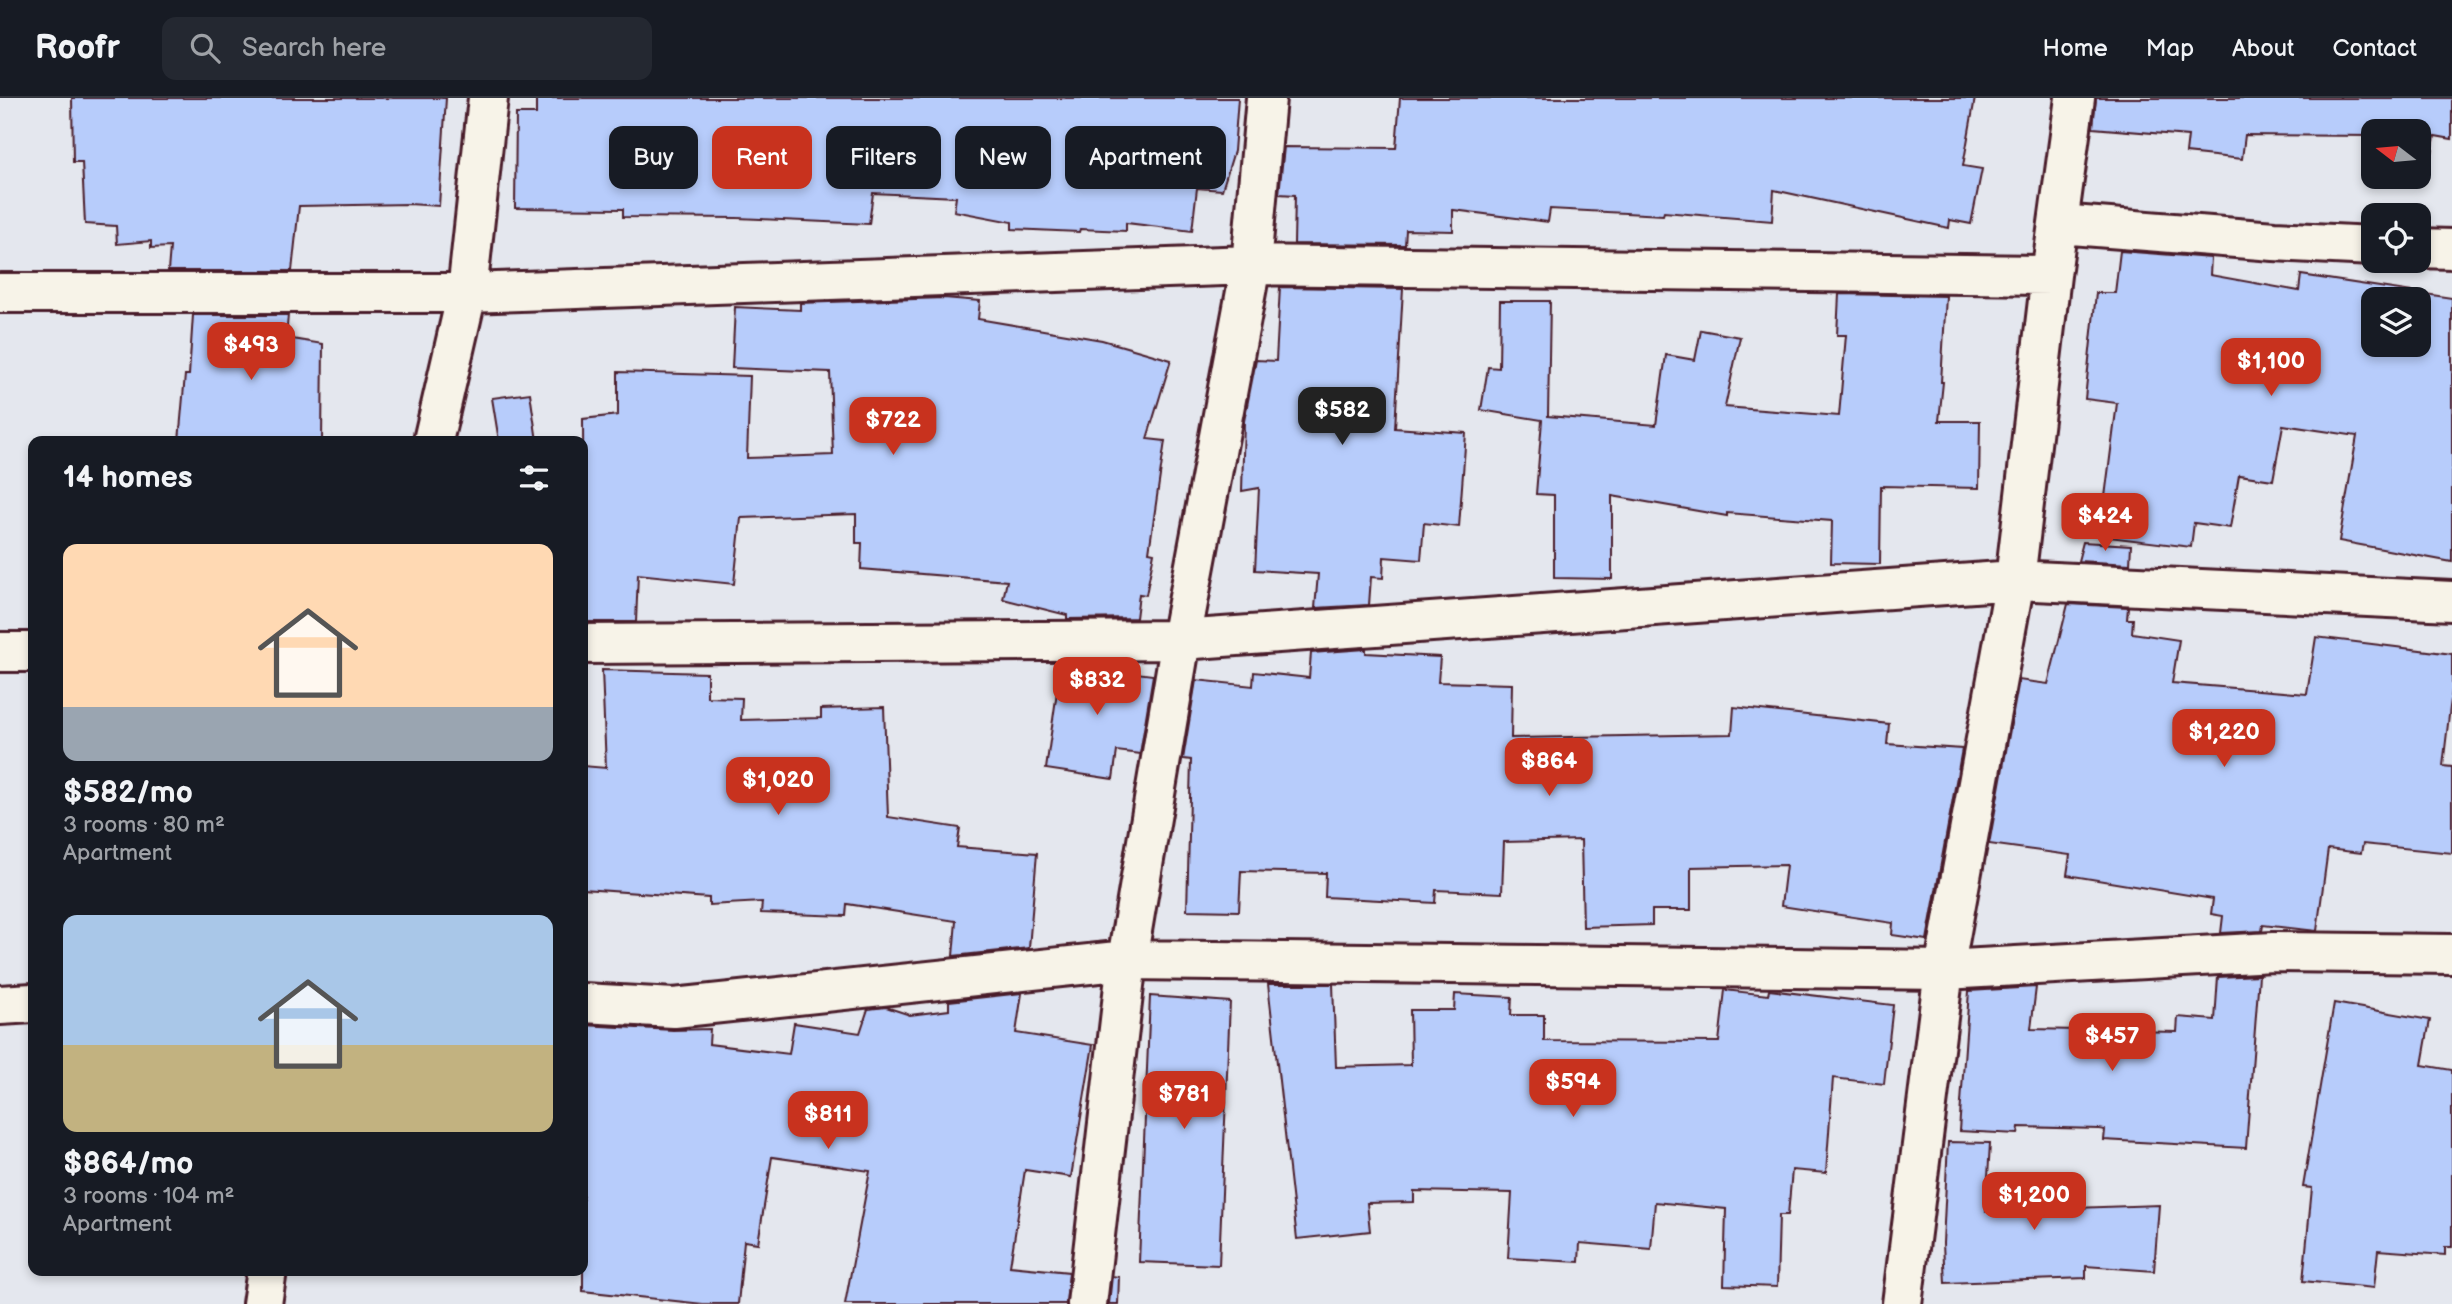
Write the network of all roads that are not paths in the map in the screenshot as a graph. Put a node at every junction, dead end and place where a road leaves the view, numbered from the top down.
1 (488, 98) edge
2 (1266, 98) edge
3 (2076, 98) edge
4 (2059, 223) junction
5 (2361, 245) edge
6 (2431, 248) edge
7 (2452, 249) edge
8 (1251, 265) junction
9 (2051, 275) junction
10 (0, 293) edge
11 (467, 293) junction
12 (434, 436) edge
13 (2015, 580) junction
14 (2452, 601) edge
15 (1181, 640) junction
16 (588, 644) edge
17 (0, 652) edge
18 (28, 652) edge
19 (2452, 954) edge
20 (1127, 960) junction
21 (1944, 970) junction
22 (28, 1003) edge
23 (588, 1003) edge
24 (0, 1005) edge
25 (266, 1276) edge
26 (262, 1304) edge
27 (1087, 1304) edge
28 (1902, 1304) edge

1 - 11 street
2 - 8 street
3 - 4 street
4 - 5 street
4 - 9 street
6 - 7 street
8 - 9 street
8 - 11 street
8 - 15 street
9 - 13 street
10 - 11 street
11 - 12 street
13 - 14 street
13 - 15 street
13 - 21 street
15 - 16 street
15 - 20 street
17 - 18 street
19 - 21 street
20 - 21 street
20 - 23 street
20 - 27 street
21 - 28 street
22 - 24 street
25 - 26 street

